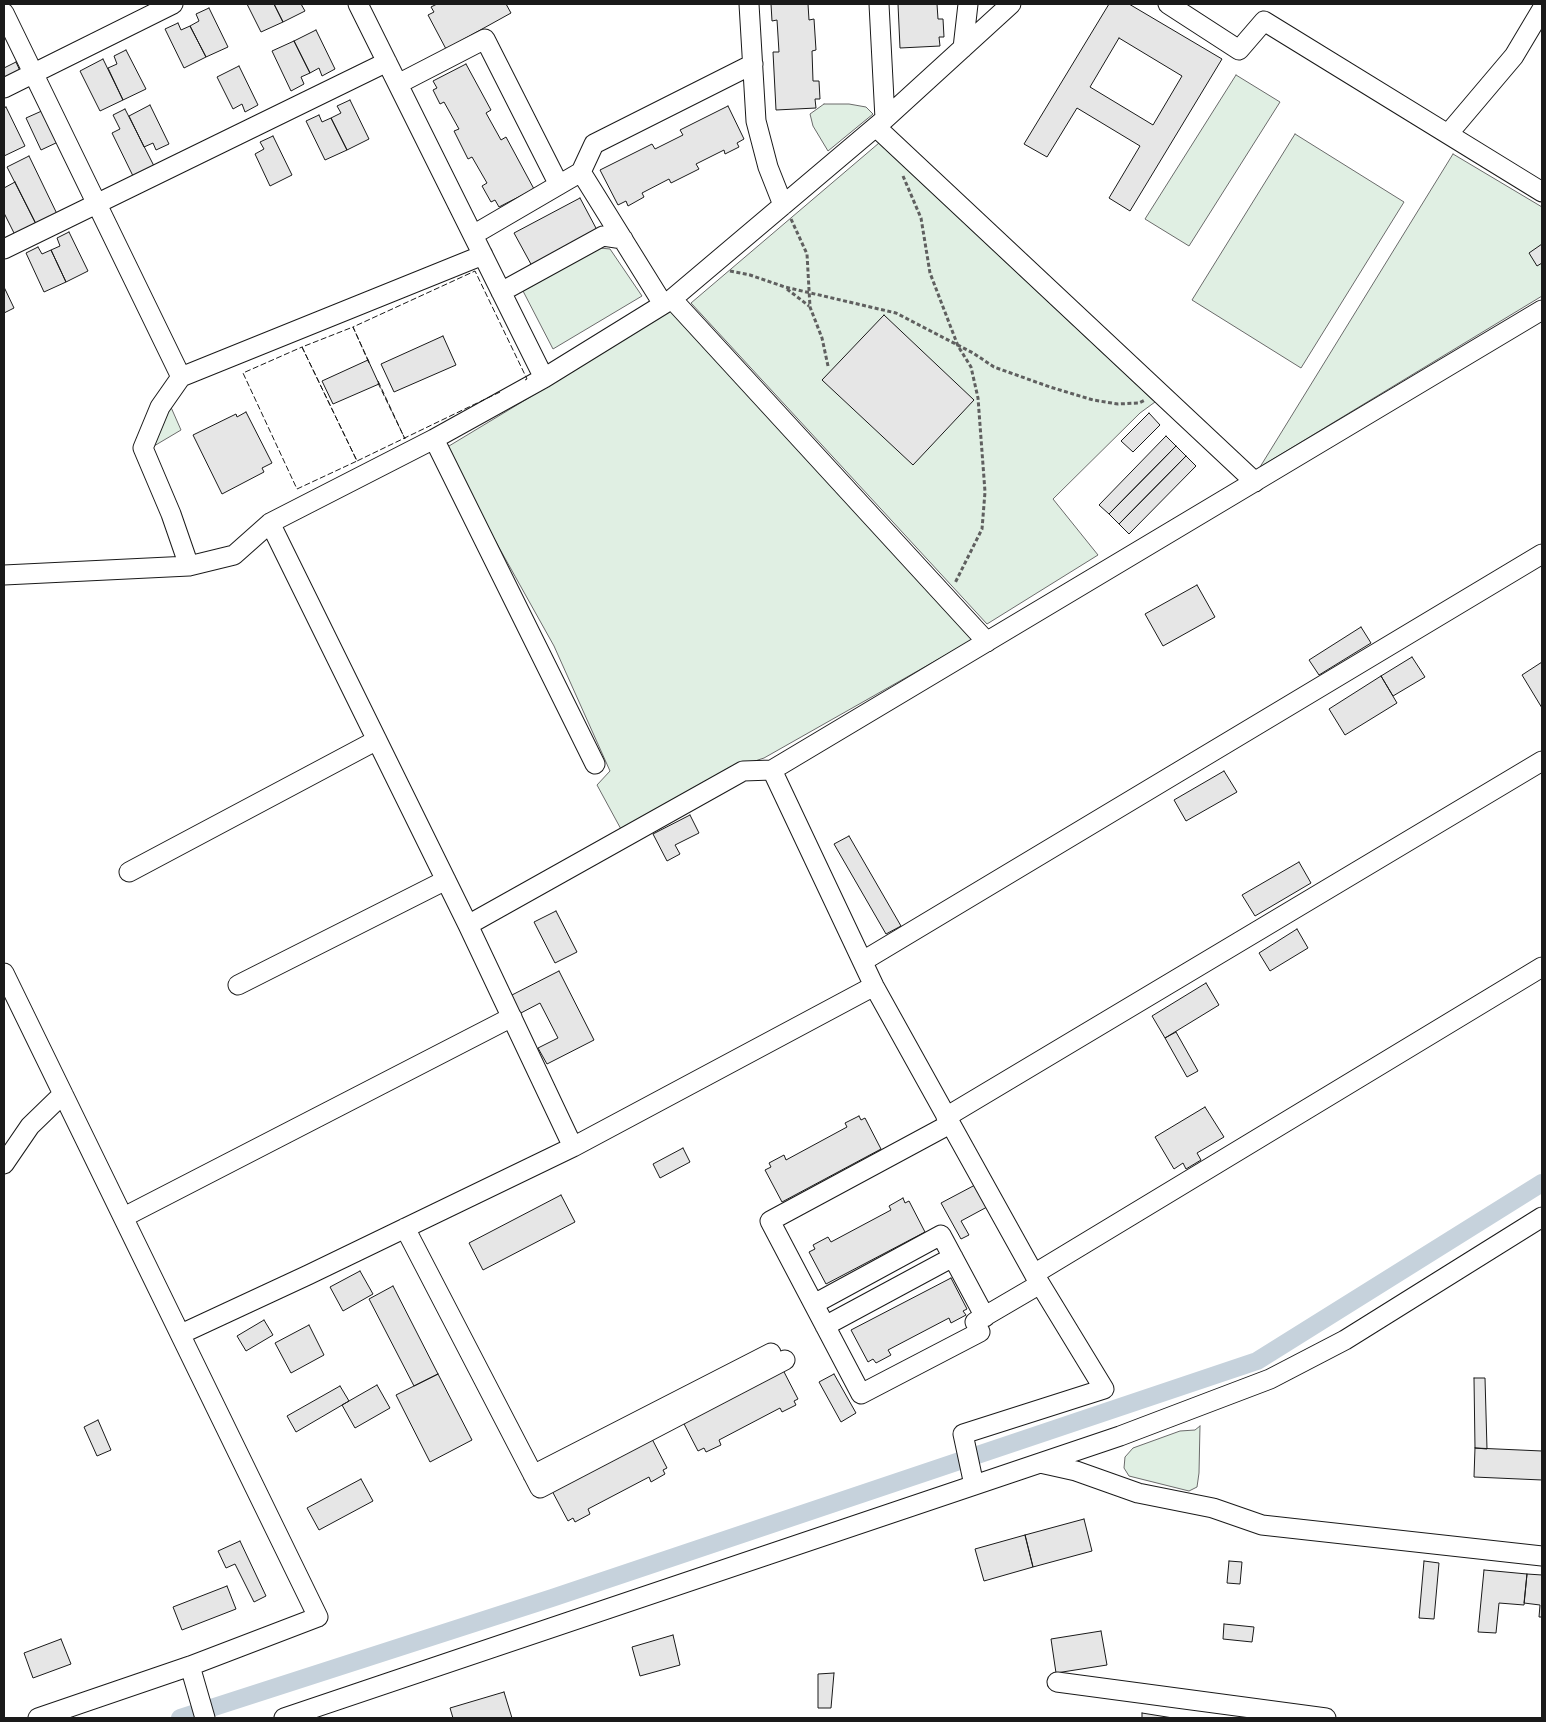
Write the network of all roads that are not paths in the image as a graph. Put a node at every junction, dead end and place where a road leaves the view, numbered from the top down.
1 (173, 4) edge
2 (358, 4) edge
3 (749, 4) edge
4 (879, 4) edge
5 (968, 4) edge
6 (1012, 4) edge
7 (1168, 4) edge
8 (1542, 9) edge
9 (4, 13) edge
10 (963, 48) junction
11 (387, 62) junction
12 (753, 64) junction
13 (34, 74) junction
14 (398, 84) junction
15 (4, 88) edge
16 (881, 123) junction
17 (1448, 134) junction
18 (581, 172) junction
19 (559, 185) junction
20 (1542, 192) edge
21 (97, 203) junction
22 (783, 205) junction
23 (473, 235) junction
24 (623, 239) junction
25 (4, 249) edge
26 (482, 254) junction
27 (501, 292) junction
28 (667, 301) junction
29 (1542, 310) edge
30 (181, 377) junction
31 (544, 378) junction
32 (434, 439) junction
33 (1255, 482) junction
34 (270, 523) junction
35 (1542, 554) edge
36 (189, 566) junction
37 (4, 575) edge
38 (987, 642) junction
39 (377, 740) junction
40 (1542, 761) edge
41 (595, 764) dead end
42 (772, 770) junction
43 (128, 872) dead end
44 (446, 880) junction
45 (468, 925) junction
46 (863, 961) junction
47 (1542, 967) edge
48 (4, 974) edge
49 (238, 985) dead end
50 (874, 986) junction
51 (512, 1017) junction
52 (63, 1094) junction
53 (948, 1120) junction
54 (573, 1147) junction
55 (4, 1164) edge
56 (124, 1217) junction
57 (1542, 1217) edge
58 (405, 1228) junction
59 (953, 1257) junction
60 (1037, 1279) junction
61 (814, 1304) junction
62 (984, 1317) junction
63 (825, 1326) junction
64 (181, 1334) junction
65 (778, 1357) dead end
66 (1040, 1463) junction
67 (974, 1485) junction
68 (1542, 1556) edge
69 (190, 1666) junction
70 (1057, 1682) dead end
71 (1195, 1709) edge
72 (38, 1718) edge
73 (205, 1718) edge
74 (284, 1718) edge
75 (1326, 1718) edge

1 - 13 street
2 - 11 street
3 - 12 street
4 - 16 street
5 - 10 street
6 - 10 street
7 - 17 street
8 - 17 street
9 - 13 street
10 - 16 street
11 - 14 street
11 - 21 street
12 - 18 street
12 - 22 street
13 - 15 street
13 - 21 street
14 - 19 street
14 - 23 street
16 - 22 street
16 - 33 street
17 - 20 street
18 - 19 street
18 - 24 street
19 - 23 street
21 - 25 street
21 - 30 street
22 - 28 street
23 - 26 street
24 - 27 street
24 - 28 street
26 - 27 street
26 - 30 street
27 - 31 street
28 - 31 street
28 - 38 street
29 - 33 street
30 - 36 street
31 - 32 street
32 - 34 street
32 - 41 street
33 - 38 street
34 - 36 street
34 - 39 street
35 - 46 street
36 - 37 street
38 - 42 street
39 - 43 street
39 - 44 street
40 - 53 street
42 - 45 street
42 - 46 street
44 - 45 street
44 - 49 street
45 - 51 street
46 - 50 street
47 - 60 street
48 - 52 street
50 - 53 street
50 - 54 street
51 - 54 street
51 - 56 street
52 - 55 street
52 - 56 street
53 - 60 street
53 - 61 street
54 - 58 street
56 - 64 street
57 - 66 street
58 - 64 street
58 - 65 street
59 - 61 street
59 - 62 street
59 - 63 street
60 - 62 street
60 - 67 street
61 - 63 street
62 - 63 street
64 - 69 street
66 - 67 street
66 - 68 street
67 - 74 street
69 - 72 street
69 - 73 street
70 - 71 street
71 - 75 street

